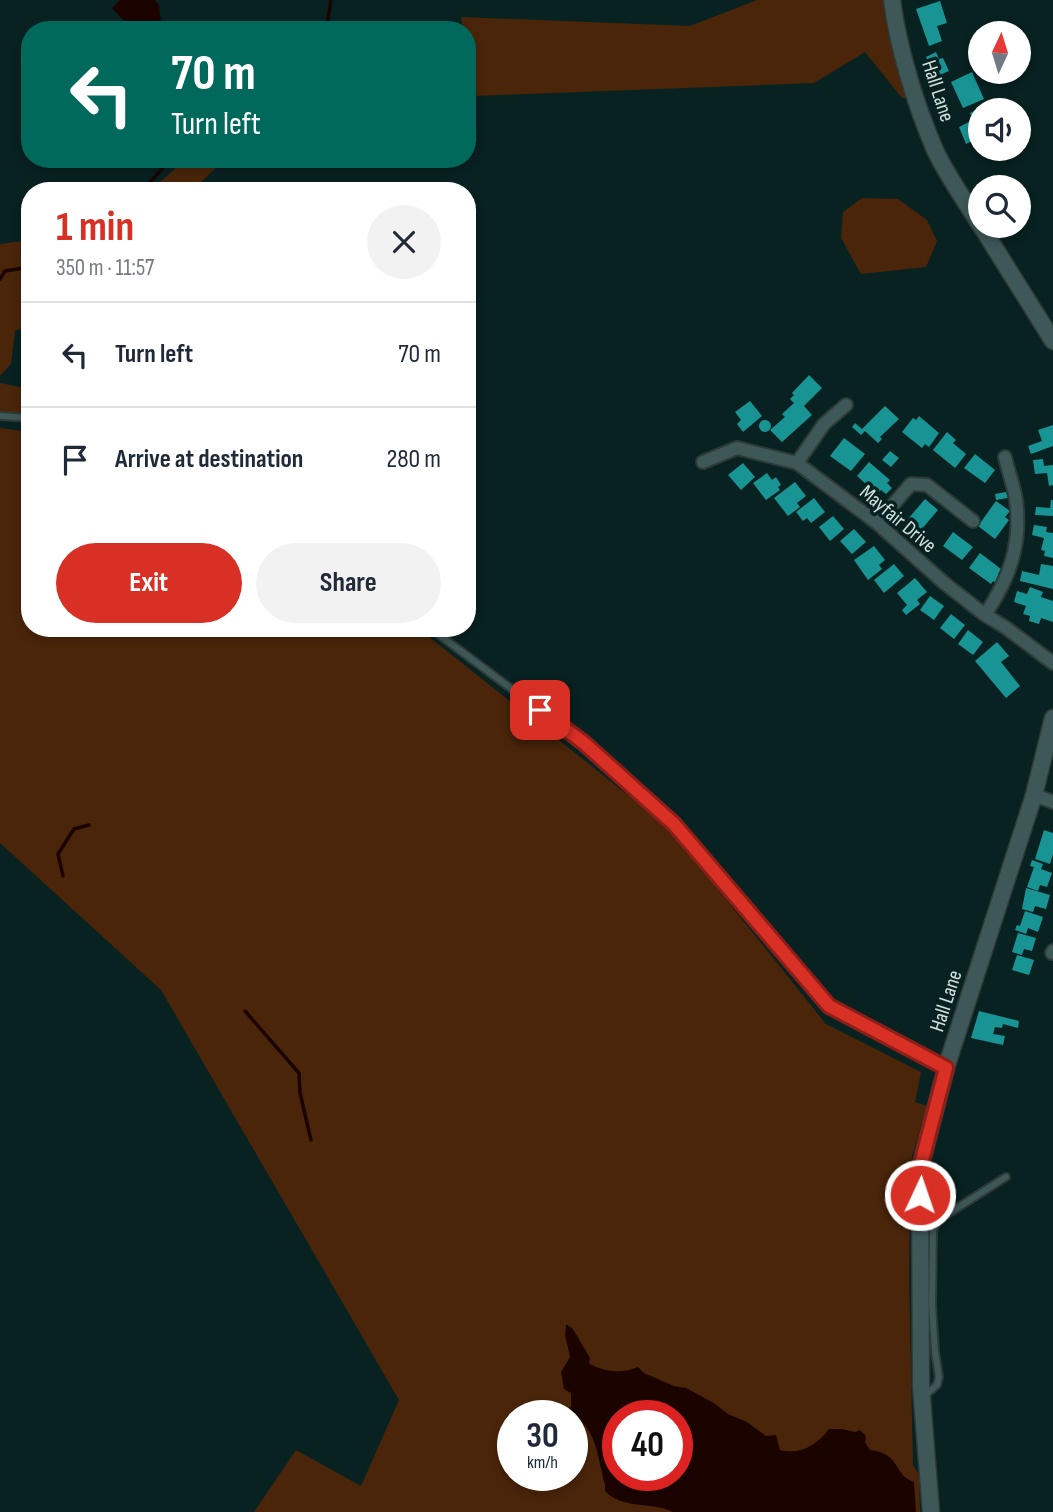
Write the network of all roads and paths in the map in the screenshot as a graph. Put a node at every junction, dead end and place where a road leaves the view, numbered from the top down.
1 (892, 0) edge
2 (968, 205) edge
3 (988, 238) edge
4 (1053, 341) edge
5 (846, 405) dead end
6 (0, 416) edge
7 (21, 417) edge
8 (1004, 457) dead end
9 (703, 462) dead end
10 (797, 463) junction
11 (973, 521) dead end
12 (877, 523) junction
13 (985, 615) junction
14 (442, 637) edge
15 (1053, 663) edge
16 (1053, 718) edge
17 (1034, 795) junction
18 (1053, 802) edge
19 (946, 1068) junction
20 (1006, 1177) dead end
21 (922, 1397) junction
22 (931, 1512) edge

1 - 2 street, Hall Lane
3 - 4 street, Hall Lane
5 - 10 street
6 - 7 lane
8 - 13 street
9 - 10 street, Mayfair Drive
10 - 12 street, Mayfair Drive
11 - 12 street
12 - 13 street, Mayfair Drive
13 - 15 street, Mayfair Drive
14 - 19 lane
16 - 17 street, Hall Lane
17 - 18 street
17 - 19 street, Hall Lane
19 - 21 street, Hall Lane
20 - 21 lane
21 - 22 street, Hall Lane

